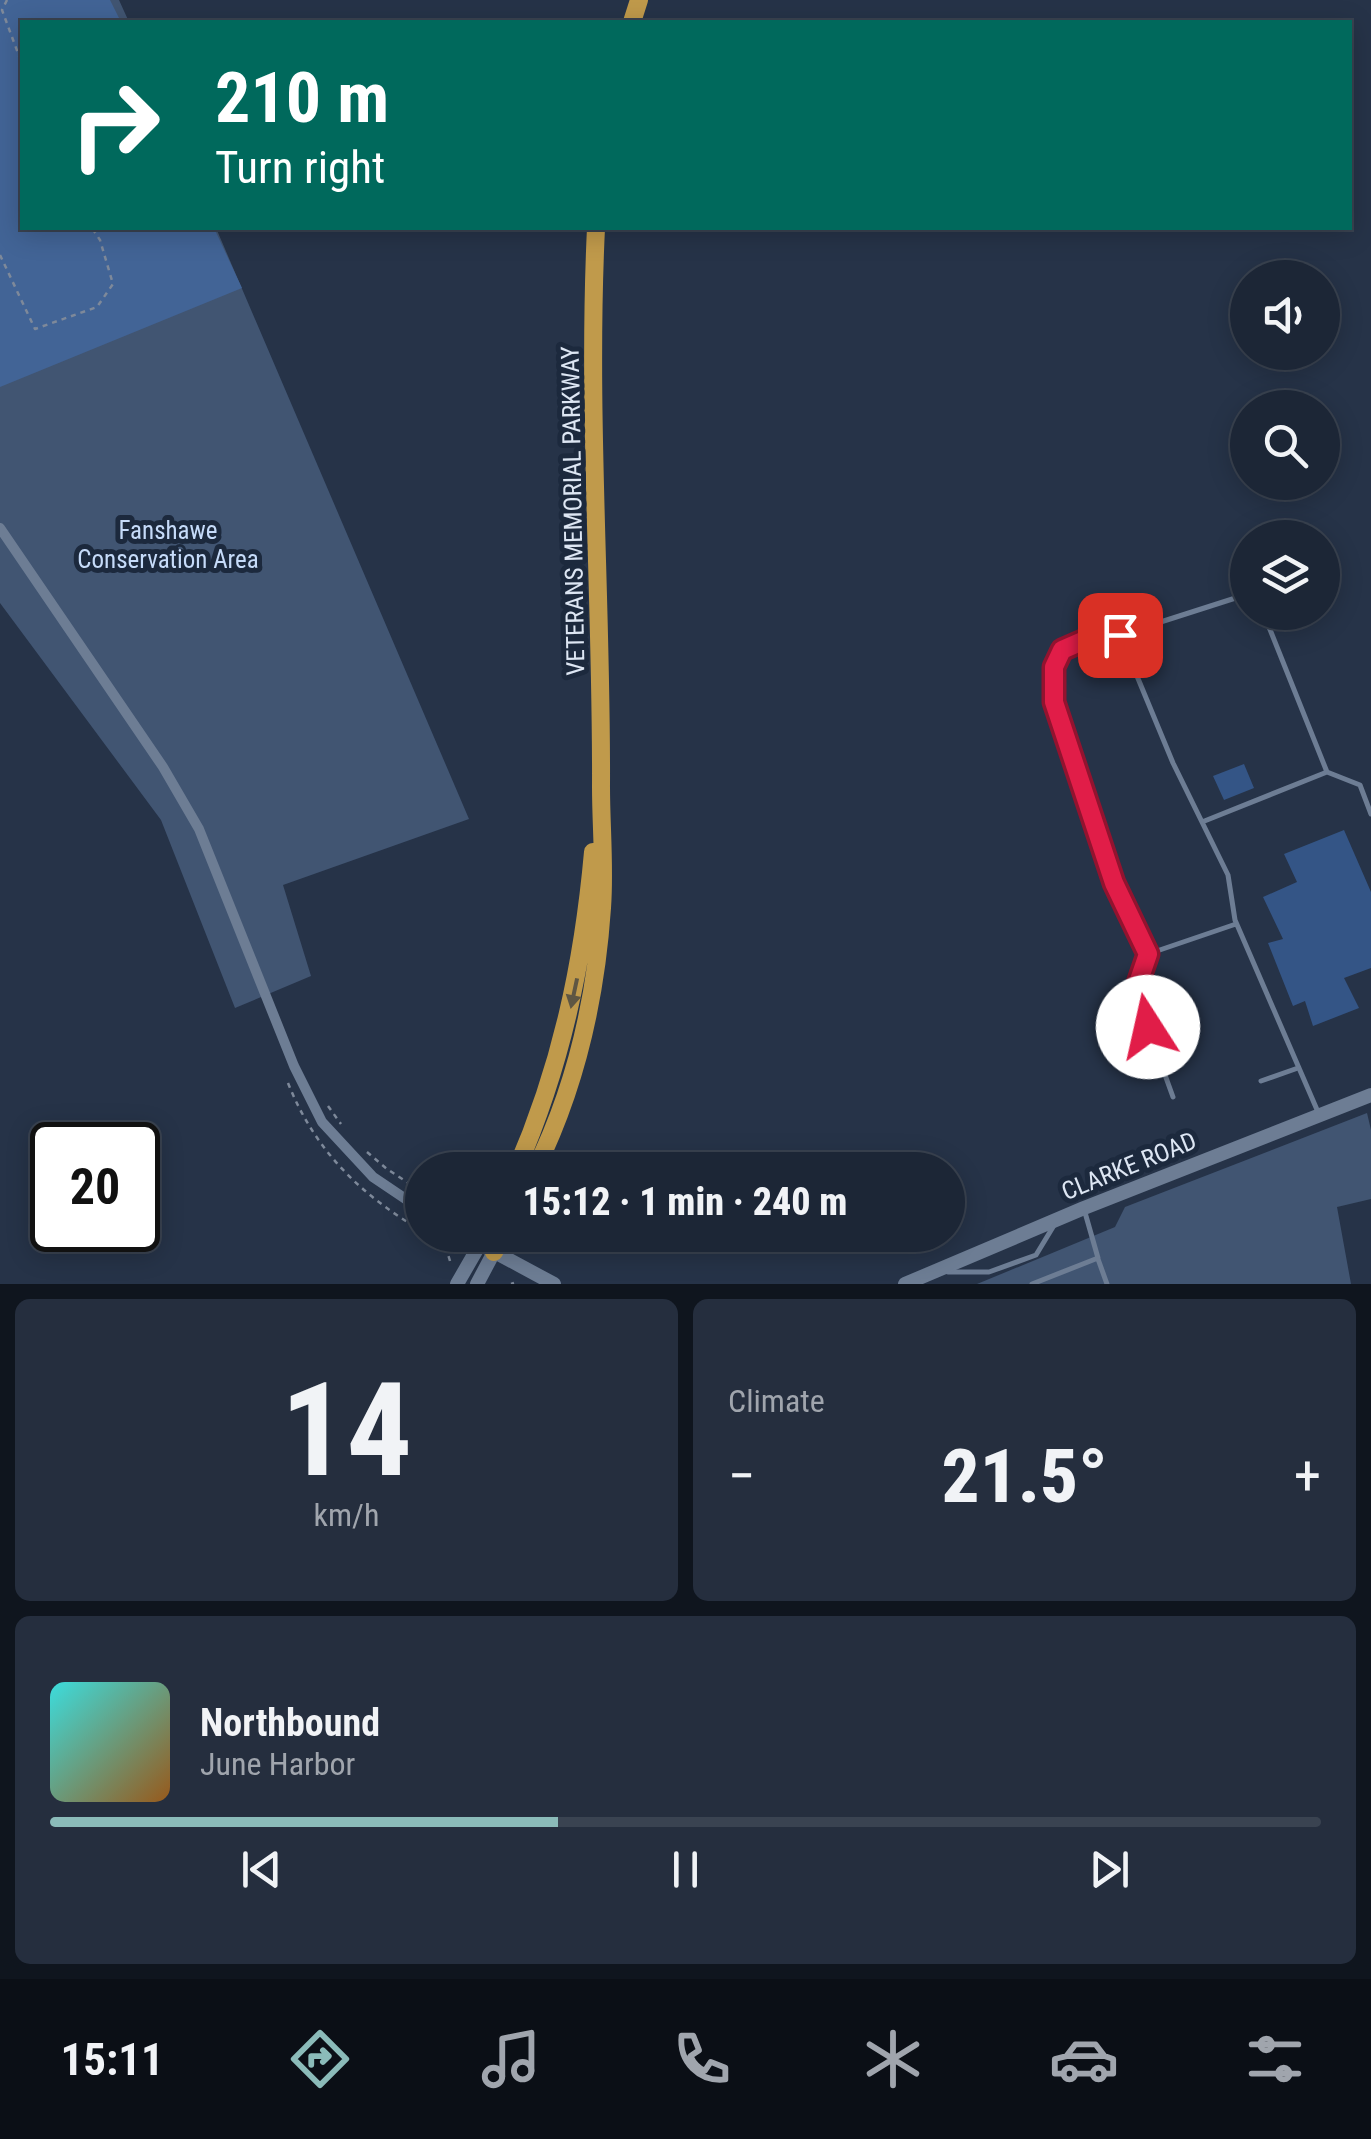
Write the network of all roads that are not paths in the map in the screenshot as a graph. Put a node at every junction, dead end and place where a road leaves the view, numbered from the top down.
1 (596, 230) edge
2 (0, 528) edge
3 (1230, 600) edge
4 (1270, 630) edge
5 (1120, 635) junction
6 (1327, 772) junction
7 (601, 792) junction
8 (1371, 814) edge
9 (1202, 822) junction
10 (1236, 924) junction
11 (1148, 954) junction
12 (1298, 1068) junction
13 (1261, 1081) dead end
14 (1371, 1095) edge
15 (1173, 1096) dead end
16 (1320, 1115) junction
17 (523, 1152) edge
18 (542, 1152) edge
19 (405, 1199) edge
20 (1084, 1208) junction
21 (1058, 1219) junction
22 (477, 1252) edge
23 (483, 1252) edge
24 (504, 1252) edge
25 (1098, 1258) junction
26 (934, 1272) junction
27 (457, 1284) edge
28 (477, 1284) edge
29 (554, 1284) edge
30 (905, 1284) edge
31 (1032, 1284) edge
32 (1107, 1284) edge

1 - 7 highway, VETERANS MEMORIAL PARKWAY
2 - 19 street
3 - 5 lane
4 - 6 lane
5 - 9 lane
5 - 11 lane
6 - 8 lane
6 - 9 lane
7 -> 17 highway, VETERANS MEMORIAL PARKWAY
7 - 18 highway, VETERANS MEMORIAL PARKWAY
9 - 10 lane
10 - 11 lane
10 - 12 lane
11 - 15 lane
12 - 13 lane
12 - 16 lane
14 - 16 main road, CLARKE ROAD
16 - 20 main road, CLARKE ROAD
20 - 21 main road, CLARKE ROAD
20 - 25 lane
21 - 26 main road, CLARKE ROAD
21 - 26 lane
22 - 27 main road
23 - 28 main road
24 - 29 main road
25 - 31 lane
25 - 32 lane
26 - 30 main road, CLARKE ROAD

